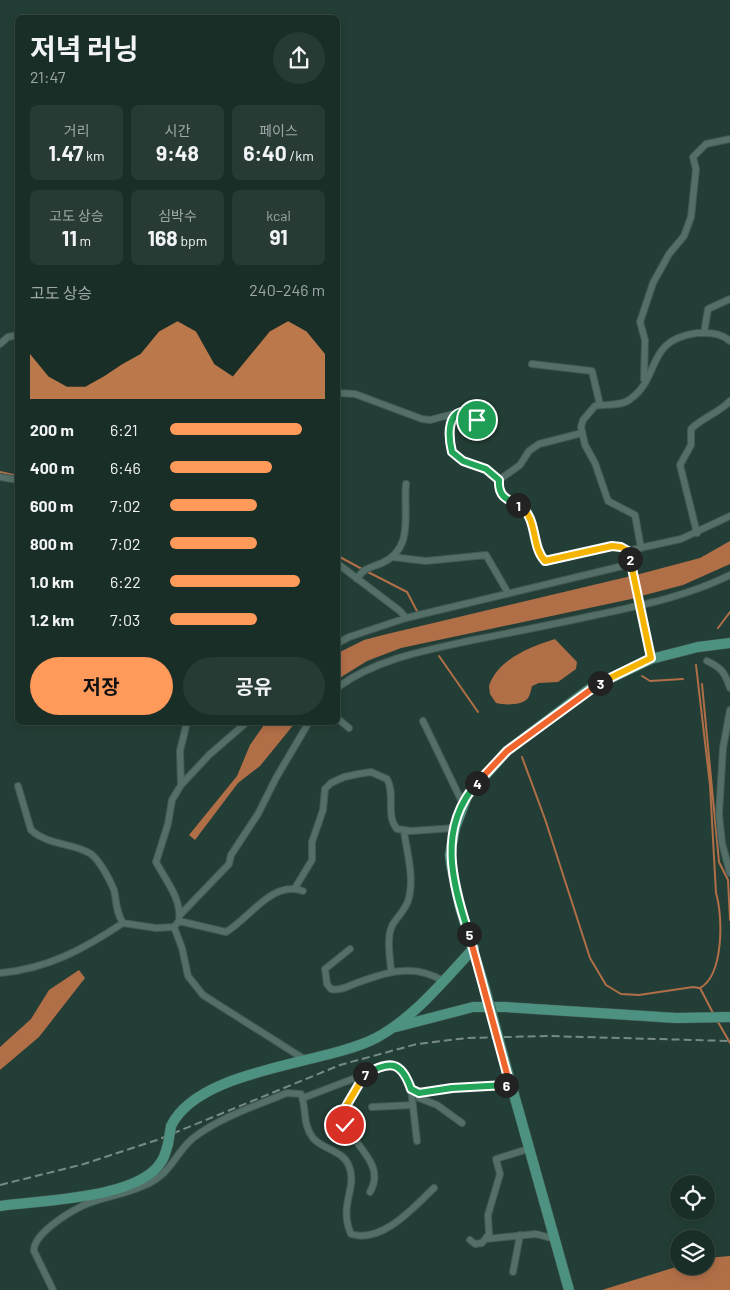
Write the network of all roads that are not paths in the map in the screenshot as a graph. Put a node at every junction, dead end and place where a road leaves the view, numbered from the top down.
1 (730, 139) edge
2 (730, 299) edge
3 (704, 333) junction
4 (15, 336) edge
5 (730, 341) edge
6 (0, 344) edge
7 (532, 364) dead end
8 (644, 383) junction
9 (340, 393) edge
10 (730, 401) edge
11 (600, 405) junction
12 (457, 413) junction
13 (482, 426) dead end
14 (582, 433) junction
15 (0, 477) edge
16 (15, 480) edge
17 (499, 480) junction
18 (406, 484) dead end
19 (730, 516) edge
20 (697, 533) junction
21 (641, 548) junction
22 (630, 552) junction
23 (392, 557) junction
24 (631, 564) junction
25 (340, 566) edge
26 (730, 575) edge
27 (357, 579) junction
28 (508, 593) junction
29 (640, 604) junction
30 (406, 618) junction
31 (340, 643) edge
32 (730, 643) edge
33 (651, 658) junction
34 (707, 661) dead end
35 (729, 681) edge
36 (340, 686) edge
37 (730, 688) edge
38 (730, 710) edge
39 (340, 721) edge
40 (423, 721) dead end
41 (186, 725) edge
42 (243, 725) edge
43 (307, 725) edge
44 (349, 728) dead end
45 (181, 785) junction
46 (18, 786) dead end
47 (463, 804) junction
48 (455, 828) junction
49 (404, 831) junction
50 (730, 872) edge
51 (295, 888) junction
52 (303, 891) dead end
53 (179, 918) junction
54 (123, 923) junction
55 (174, 927) junction
56 (474, 948) junction
57 (350, 949) dead end
58 (391, 970) junction
59 (0, 973) edge
60 (443, 981) junction
61 (720, 1017) edge
62 (392, 1028) junction
63 (304, 1059) junction
64 (363, 1075) junction
65 (510, 1085) junction
66 (411, 1089) junction
67 (419, 1093) junction
68 (303, 1098) junction
69 (413, 1105) junction
70 (372, 1107) dead end
71 (462, 1123) dead end
72 (417, 1141) dead end
73 (528, 1149) junction
74 (148, 1180) junction
75 (434, 1188) dead end
76 (370, 1192) dead end
77 (0, 1206) edge
78 (520, 1235) junction
79 (486, 1239) junction
80 (470, 1240) dead end
81 (556, 1243) junction
82 (513, 1272) dead end
83 (53, 1290) edge
84 (569, 1290) edge

1 - 8 street
2 - 3 street
3 - 5 street
3 - 8 street
4 - 6 street
7 - 11 street
8 - 11 street
9 - 12 street
10 - 20 street
11 - 14 street
12 - 13 street
12 - 17 street
14 - 17 street
14 - 21 street
15 - 16 street
17 - 22 street
18 - 23 street
19 - 20 street
20 - 21 street
21 - 22 street
22 - 24 street
23 - 27 street
23 - 28 street
24 - 28 street
24 - 29 street
25 - 27 street
26 - 29 street
27 - 30 street
28 - 30 street
29 - 33 street
29 - 36 street
30 - 31 street
32 - 33 main road
33 - 47 main road
34 - 35 street
35 - 37 street
38 - 50 street
39 - 44 street
40 - 47 street
41 - 45 street
42 - 45 street
43 - 53 street
45 - 53 street
46 - 54 street
47 - 48 main road
48 - 49 street
48 - 56 main road
49 - 51 street
49 - 58 street
51 - 52 street
51 - 53 street
53 - 55 street
54 - 55 street
54 - 59 street
55 - 63 street
56 - 60 main road
56 - 65 main road, bridge
57 - 58 street
58 - 60 street
60 - 62 main road
61 - 62 main road
62 - 63 main road
63 - 74 main road, bridge
64 - 66 street
64 - 68 street
64 - 76 street
65 - 67 street
65 - 73 main road
66 - 67 street
66 - 69 street
67 - 71 street
68 - 74 street
68 - 75 street
69 - 70 street
69 - 72 street
73 - 79 street
73 - 81 main road
74 - 77 main road
74 - 83 street
78 - 79 street
78 - 81 street
78 - 82 street
79 - 80 street
81 - 84 main road

